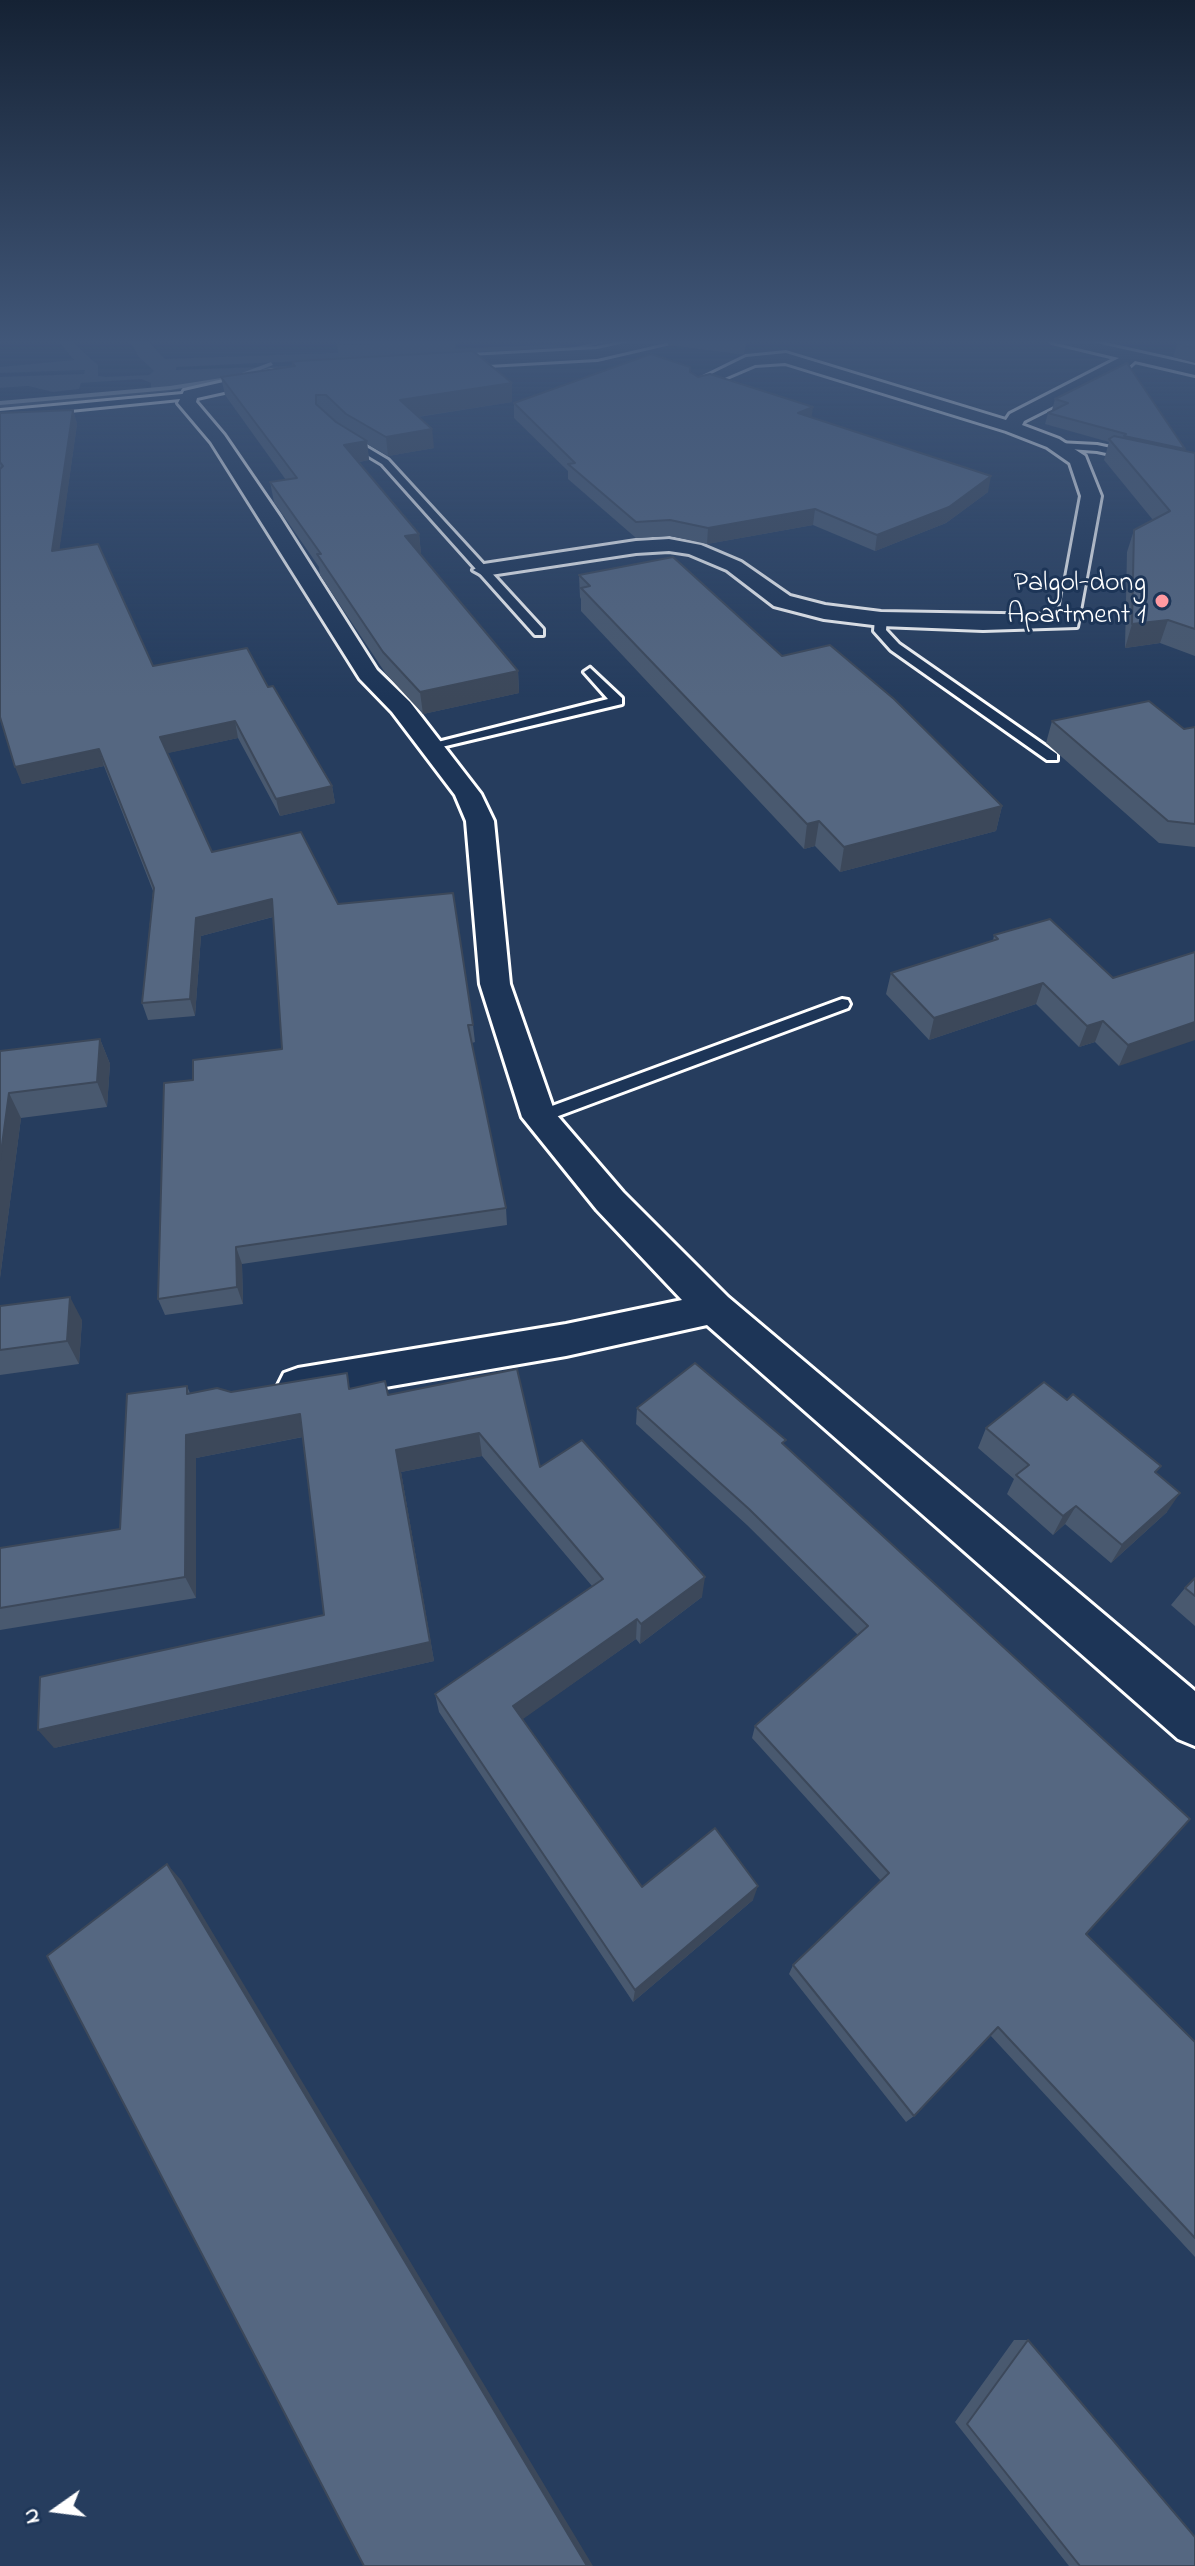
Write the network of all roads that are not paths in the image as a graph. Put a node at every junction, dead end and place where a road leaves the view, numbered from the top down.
1 (231, 459) edge
2 (380, 459) edge
3 (1076, 459) edge
4 (1147, 459) edge
5 (1195, 469) edge
6 (484, 570) junction
7 (881, 619) junction
8 (539, 632) dead end
9 (590, 672) dead end
10 (429, 746) junction
11 (1052, 757) edge
12 (842, 1004) dead end
13 (539, 1117) junction
14 (714, 1308) junction
15 (254, 1392) edge
16 (1195, 1722) edge

1 - 10 street
2 - 6 lane
3 - 7 street
4 - 5 lane
6 - 7 street
6 - 8 lane
7 - 11 lane
9 - 10 lane
10 - 13 street
12 - 13 lane
13 - 14 street
14 - 15 street
14 - 16 street

